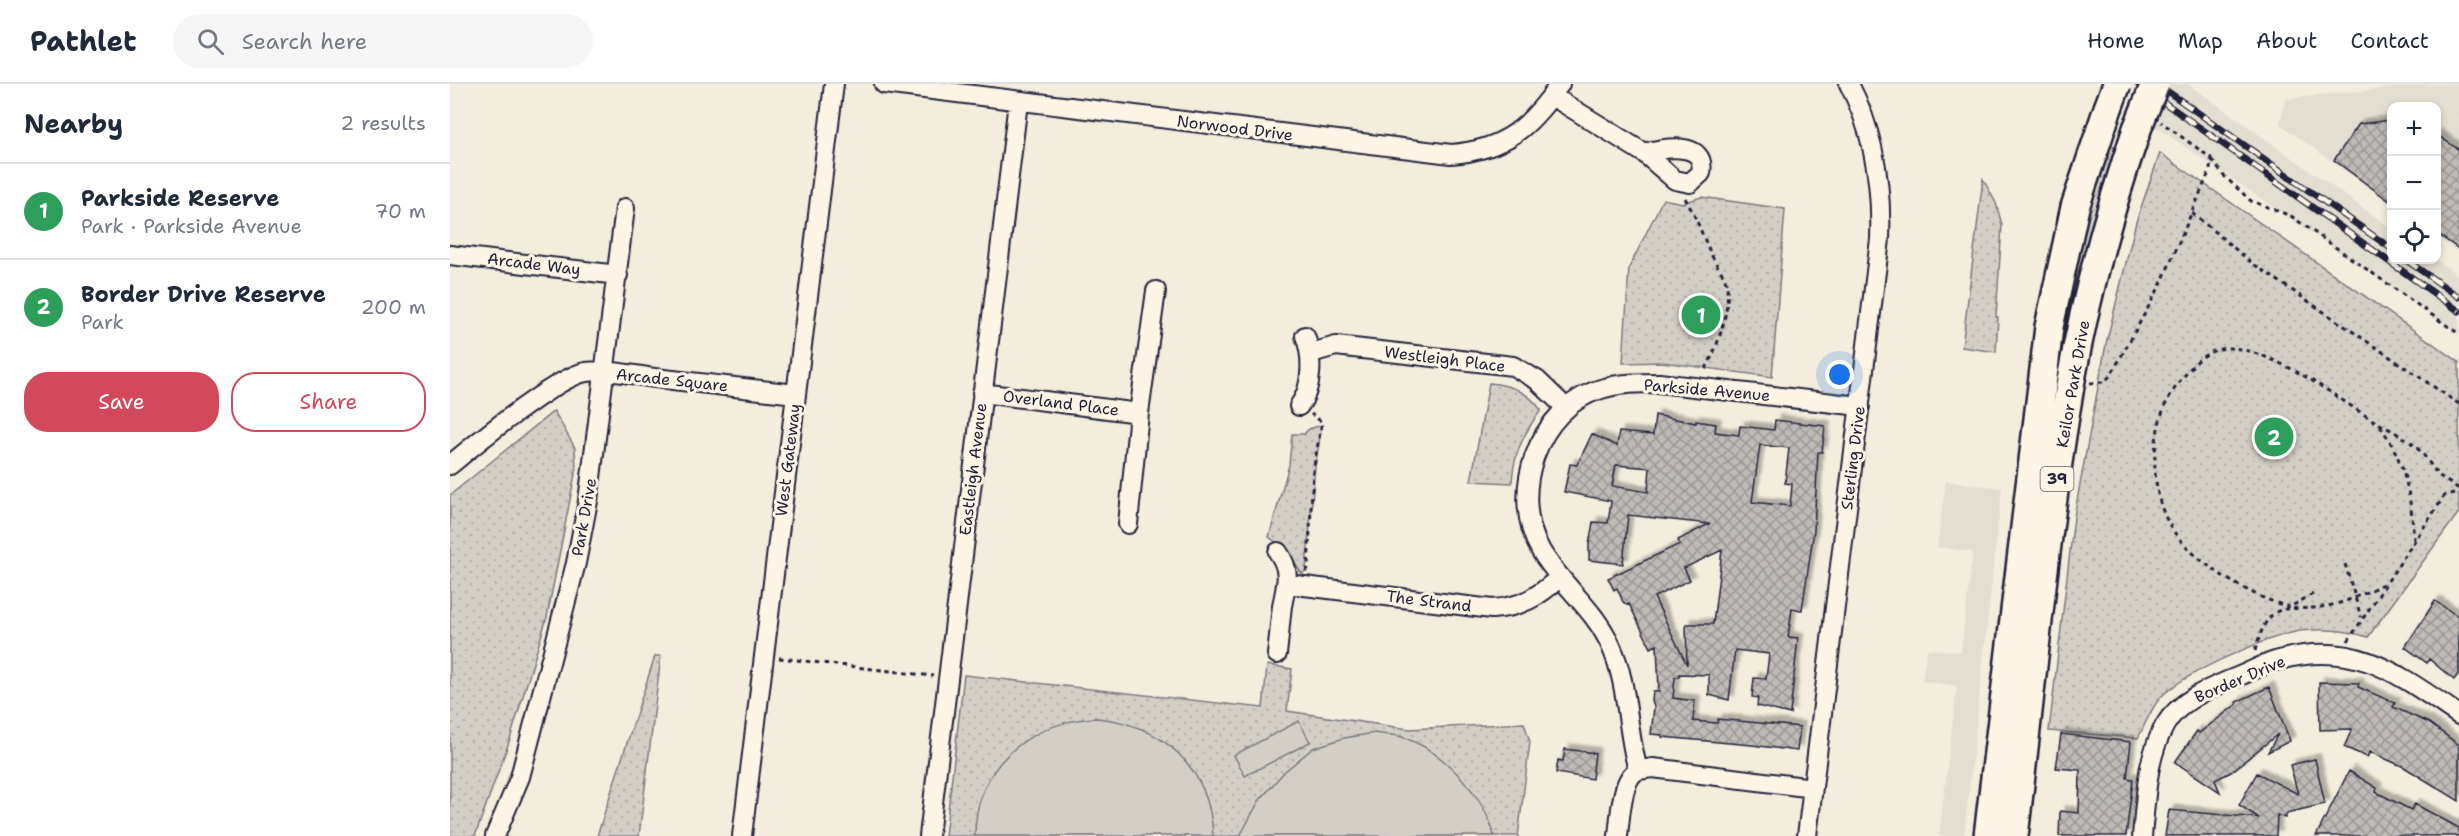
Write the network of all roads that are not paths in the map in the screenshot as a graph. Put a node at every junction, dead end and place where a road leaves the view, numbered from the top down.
1 (834, 84) edge
2 (892, 84) edge
3 (1849, 84) edge
4 (2155, 84) edge
5 (1556, 90) edge
6 (2112, 96) edge
7 (1018, 102) junction
8 (1644, 153) dead end
9 (625, 208) dead end
10 (450, 255) edge
11 (618, 275) junction
12 (1156, 291) dead end
13 (606, 373) junction
14 (982, 393) junction
15 (796, 394) junction
16 (1299, 406) dead end
17 (1860, 406) junction
18 (1565, 407) junction
19 (1139, 413) junction
20 (450, 465) edge
21 (1128, 524) dead end
22 (1278, 552) dead end
23 (1560, 577) junction
24 (1288, 584) junction
25 (1276, 654) dead end
26 (2459, 715) edge
27 (1638, 770) junction
28 (1813, 788) junction
29 (495, 836) edge
30 (742, 836) edge
31 (929, 836) edge
32 (1618, 836) edge
33 (1807, 836) edge
34 (1988, 836) edge
35 (2014, 836) edge
36 (2142, 836) edge

1 - 15 street, West Gateway
2 - 7 street, Norwood Drive
3 - 17 street, Sterling Drive
4 - 35 main road, Keilor Park Drive / 39, bridge
5 - 7 street, Norwood Drive
5 - 8 street
6 - 34 main road, Keilor Park Drive / 39
7 - 14 street, Eastleigh Avenue
9 - 11 street, Arcade Square
10 - 11 street, Arcade Way
11 - 13 street, Arcade Square
12 - 19 street, Overland Place
13 - 15 street, Arcade Square
13 - 20 street
13 - 29 street, Park Drive
14 - 19 street, Overland Place
14 - 31 street, Eastleigh Avenue
15 - 30 street, West Gateway
16 - 18 street, Westleigh Place
17 - 18 street, Parkside Avenue
17 - 28 street, Sterling Drive
18 - 23 street, Parkside Avenue
19 - 21 street, Overland Place
22 - 24 street
23 - 24 street, The Strand
23 - 27 street, Parkside Avenue
24 - 25 street
26 - 36 street, Border Drive
27 - 28 street
27 - 32 street
28 - 33 street, Sterling Drive

